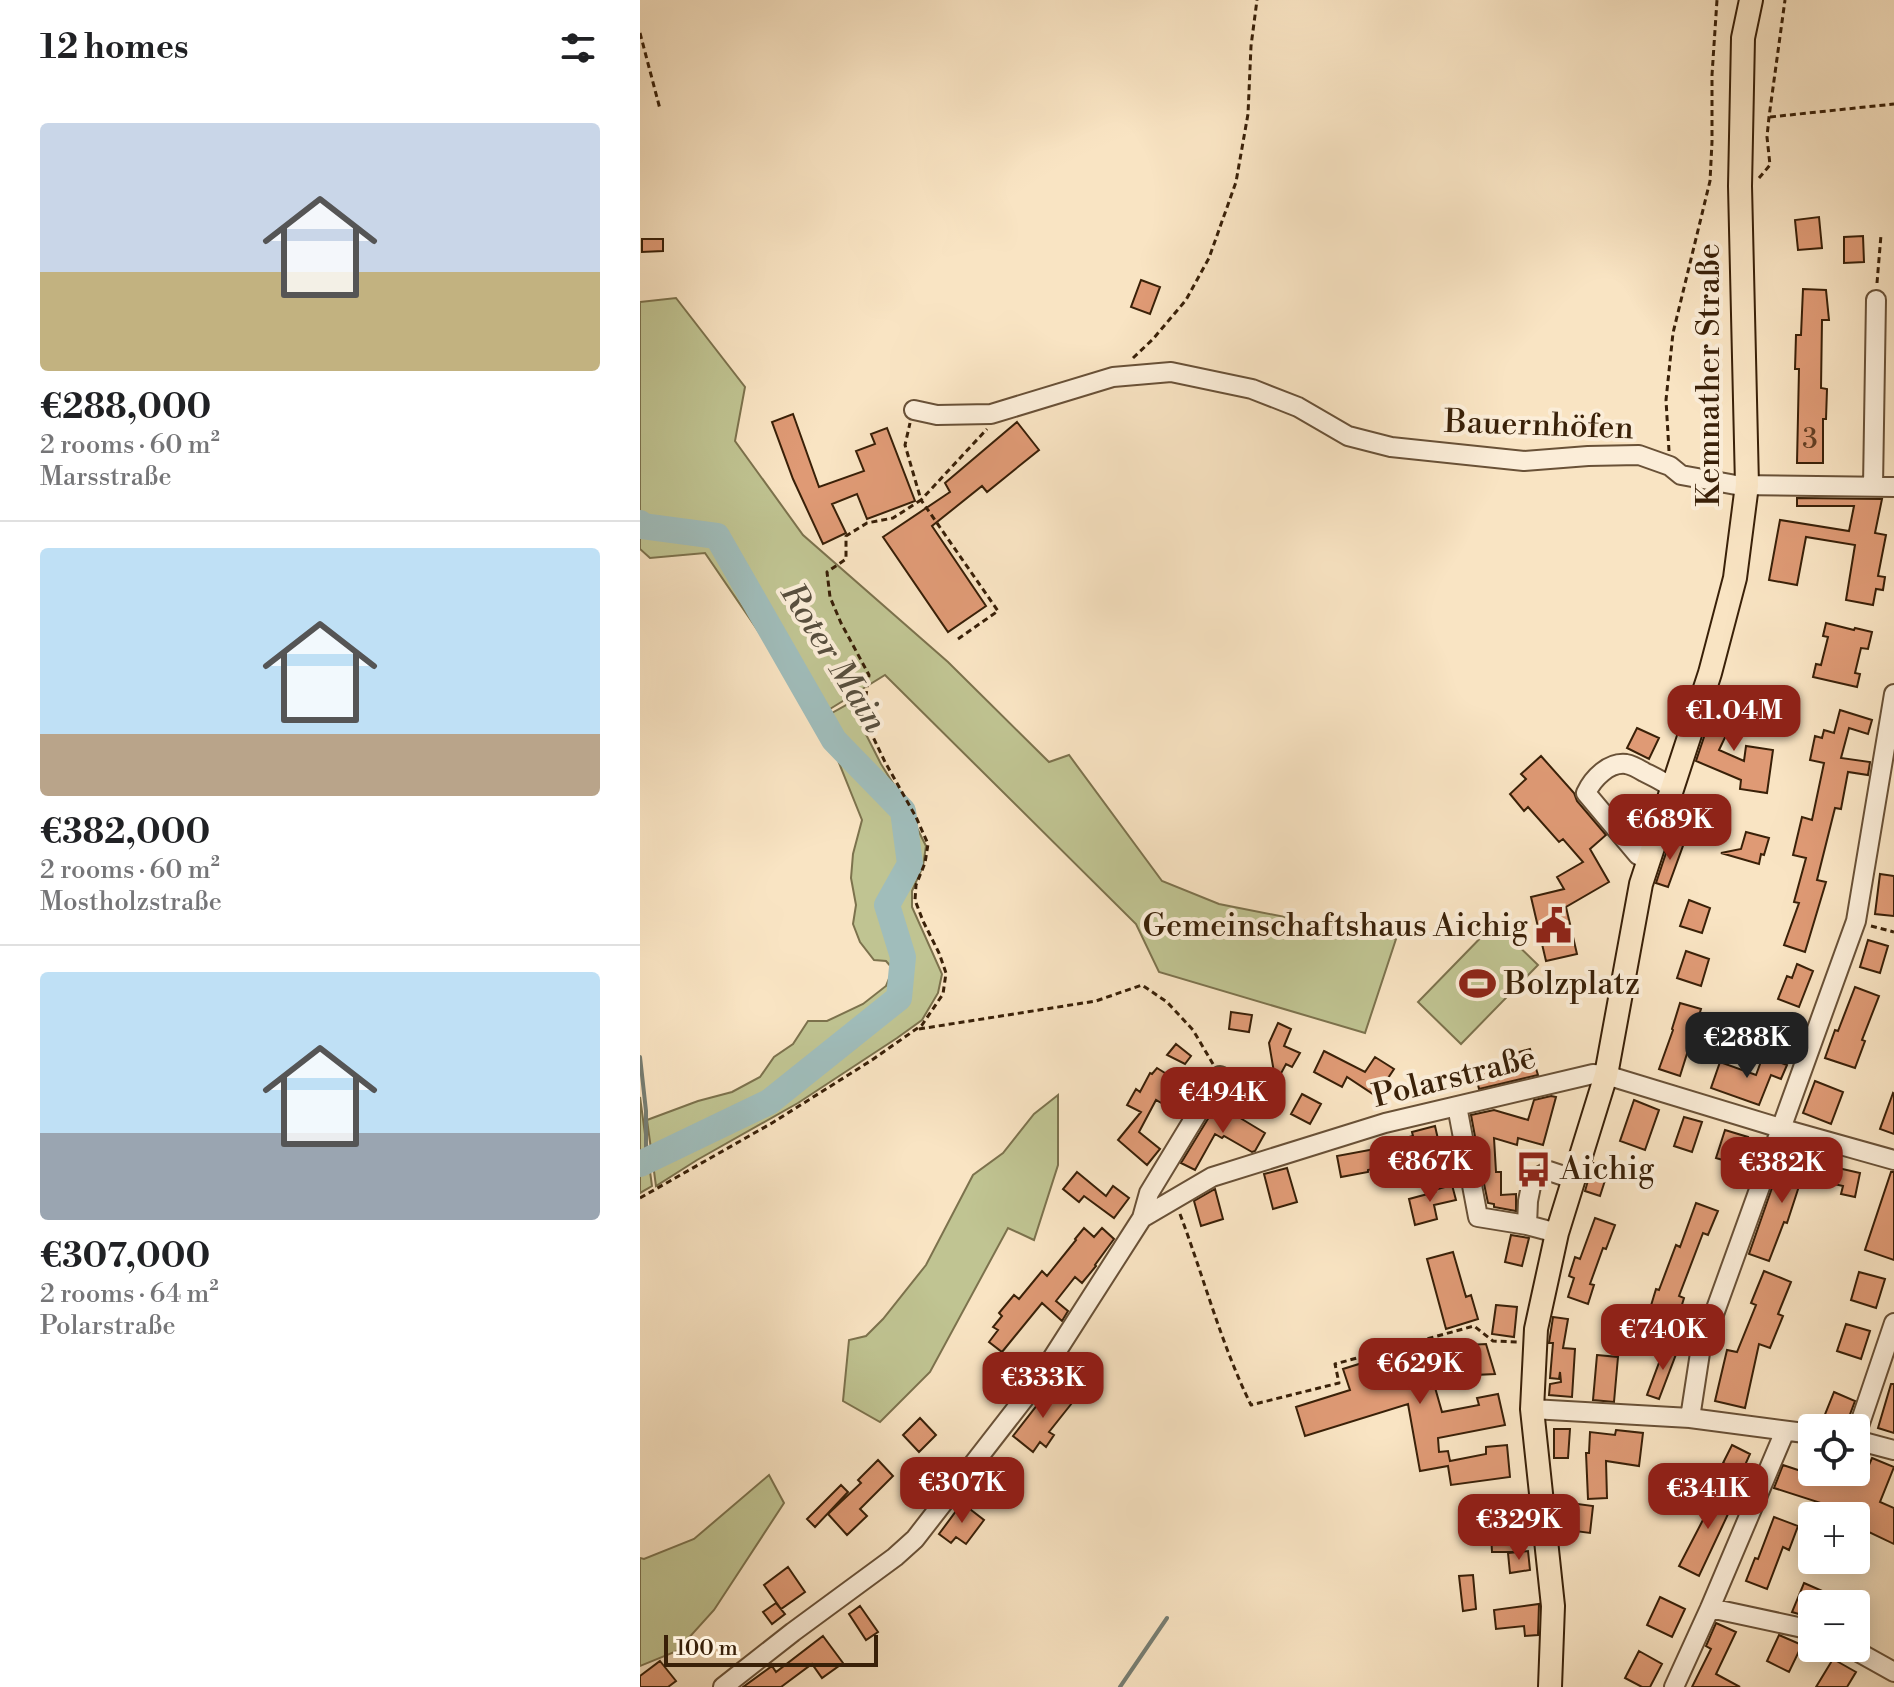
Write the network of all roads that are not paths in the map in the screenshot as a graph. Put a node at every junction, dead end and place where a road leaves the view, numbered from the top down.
1 (1751, 0) edge
2 (1876, 300) road end
3 (914, 410) road end
4 (1747, 485) junction
5 (1873, 486) junction
6 (1894, 487) edge
7 (1894, 694) edge
8 (1672, 788) junction
9 (1649, 859) junction
10 (1606, 1075) junction
11 (1220, 1076) road end
12 (1457, 1106) junction
13 (1780, 1128) junction
14 (1894, 1160) edge
15 (1573, 1179) junction
16 (1142, 1218) junction
17 (1527, 1225) junction
18 (1557, 1233) junction
19 (1894, 1323) edge
20 (1532, 1409) junction
21 (1864, 1414) edge
22 (1690, 1418) junction
23 (1785, 1431) junction
24 (1798, 1432) edge
25 (1870, 1442) edge
26 (1894, 1450) edge
27 (1710, 1608) junction
28 (1798, 1627) edge
29 (1870, 1659) edge
30 (1894, 1672) edge
31 (723, 1687) edge
32 (1550, 1687) edge
33 (1674, 1687) edge

1 - 4 main road, Kemnather Straße
2 - 5 street
3 - 4 street, Bauernhöfen
4 - 5 street, Bauernhöfen
4 - 8 main road, Kemnather Straße
5 - 6 street, Bauernhöfen
7 - 13 street
8 - 9 main road, Kemnather Straße
8 - 9 street
9 - 10 main road, Kemnather Straße
10 - 12 street, Polarstraße
10 - 13 street
10 - 15 main road, Kemnather Straße
11 - 16 street, Polarstraße
12 - 16 street, Polarstraße
12 - 17 street
13 - 14 street
13 - 22 street
15 - 17 street
15 - 18 main road, Kemnather Straße
16 - 31 street, Polarstraße
17 - 18 street
18 - 20 main road, Kemnather Straße
19 - 21 street
20 - 22 street
20 - 32 main road, Kemnather Straße
22 - 23 street
23 - 24 street
23 - 27 street
25 - 26 street
27 - 28 street
27 - 33 street
29 - 30 street

